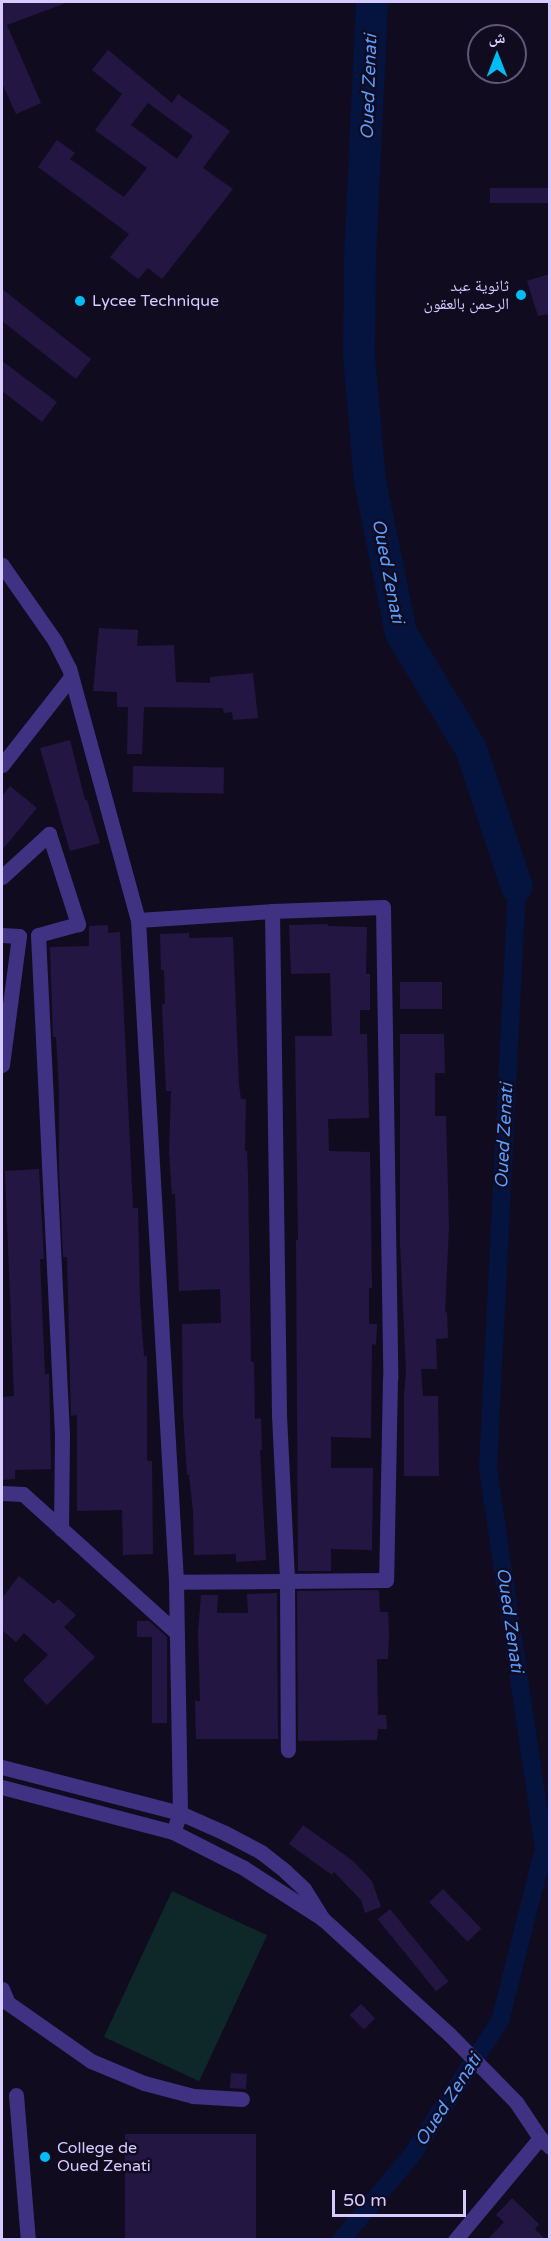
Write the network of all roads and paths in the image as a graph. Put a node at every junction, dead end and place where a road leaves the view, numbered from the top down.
1 (2, 565) edge
2 (71, 677) junction
3 (2, 765) edge
4 (2, 877) edge
5 (272, 910) junction
6 (138, 920) junction
7 (2, 935) edge
8 (2, 1065) edge
9 (2, 1493) edge
10 (61, 1529) junction
11 (287, 1581) junction
12 (176, 1582) junction
13 (177, 1633) junction
14 (288, 1750) dead end
15 (2, 1767) edge
16 (2, 1787) edge
17 (180, 1813) junction
18 (173, 1832) junction
19 (323, 1919) junction
20 (2, 1989) edge
21 (16, 2095) dead end
22 (242, 2099) dead end
23 (545, 2143) edge
24 (28, 2240) edge
25 (455, 2240) edge

1 - 2 street
2 - 3 street
2 - 6 street
4 - 10 street
5 - 6 street
5 - 11 street
5 - 11 street
6 - 12 street
7 - 8 street
9 - 10 street
10 - 13 street
11 - 12 street
11 - 14 street
12 - 13 street
13 - 17 street
15 - 17 street
16 - 18 street
17 - 18 street
17 - 19 street
18 - 19 street
19 - 23 street
20 - 22 street
21 - 24 street
23 - 25 street

